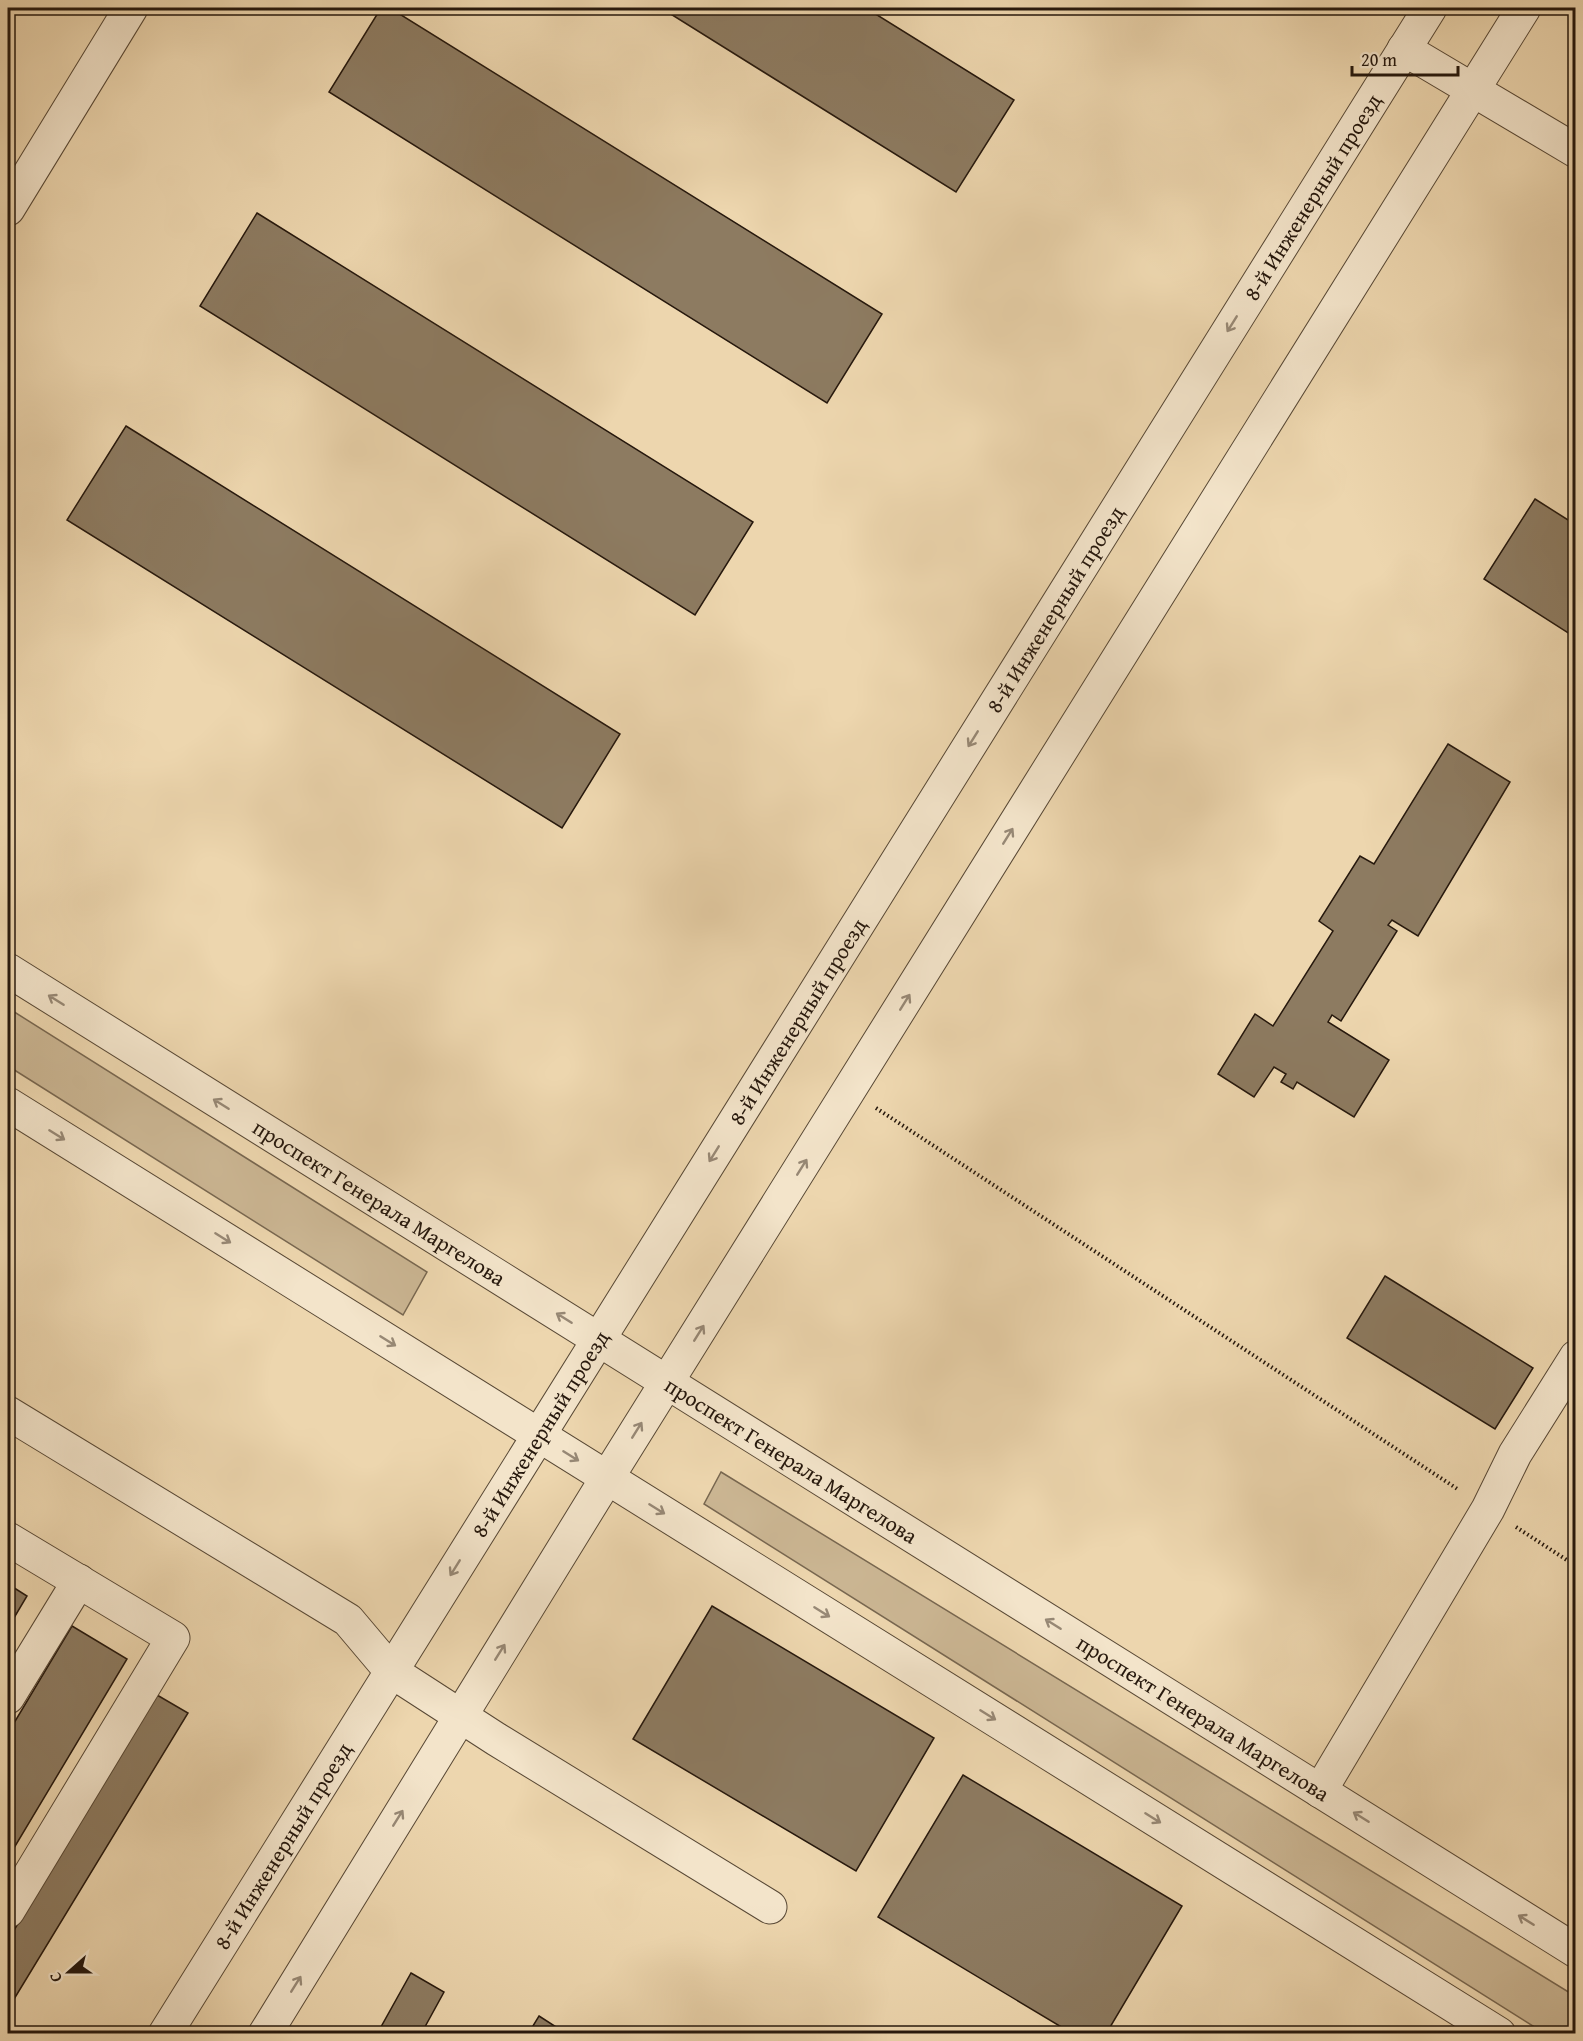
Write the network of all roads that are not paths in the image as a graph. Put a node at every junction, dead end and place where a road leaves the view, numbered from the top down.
1 (131, 8) edge
2 (1430, 8) edge
3 (1524, 8) edge
4 (1404, 49) junction
5 (1472, 91) junction
6 (1575, 151) edge
7 (8, 209) edge
8 (8, 970) edge
9 (8, 1104) edge
10 (598, 1340) junction
11 (1575, 1357) edge
12 (668, 1382) junction
13 (8, 1413) edge
14 (539, 1435) junction
15 (607, 1478) junction
16 (8, 1539) edge
17 (79, 1581) junction
18 (391, 1671) junction
19 (8, 1696) edge
20 (461, 1715) junction
21 (1320, 1791) junction
22 (770, 1907) dead end
23 (8, 1911) edge
24 (1575, 1951) edge
25 (165, 2034) edge
26 (265, 2034) edge
27 (1499, 2034) edge

1 - 7 street
2 - 4 street, 8-й Инженерный проезд
3 - 5 street
4 - 5 street
4 -> 10 street, 8-й Инженерный проезд
5 - 6 street
12 -> 5 street
10 -> 8 street, проспект Генерала Маргелова
9 -> 14 street
10 - 12 street, проспект Генерала Маргелова
10 - 14 street, 8-й Инженерный проезд
11 - 21 street
15 -> 12 street
21 -> 12 street, проспект Генерала Маргелова
13 - 18 street
14 -> 15 street
14 -> 18 street, 8-й Инженерный проезд
20 -> 15 street
15 -> 27 street
16 - 17 street
17 - 19 street
17 - 23 street
18 - 20 street
18 - 25 street, 8-й Инженерный проезд
20 - 22 street
26 -> 20 street
24 -> 21 street, проспект Генерала Маргелова

